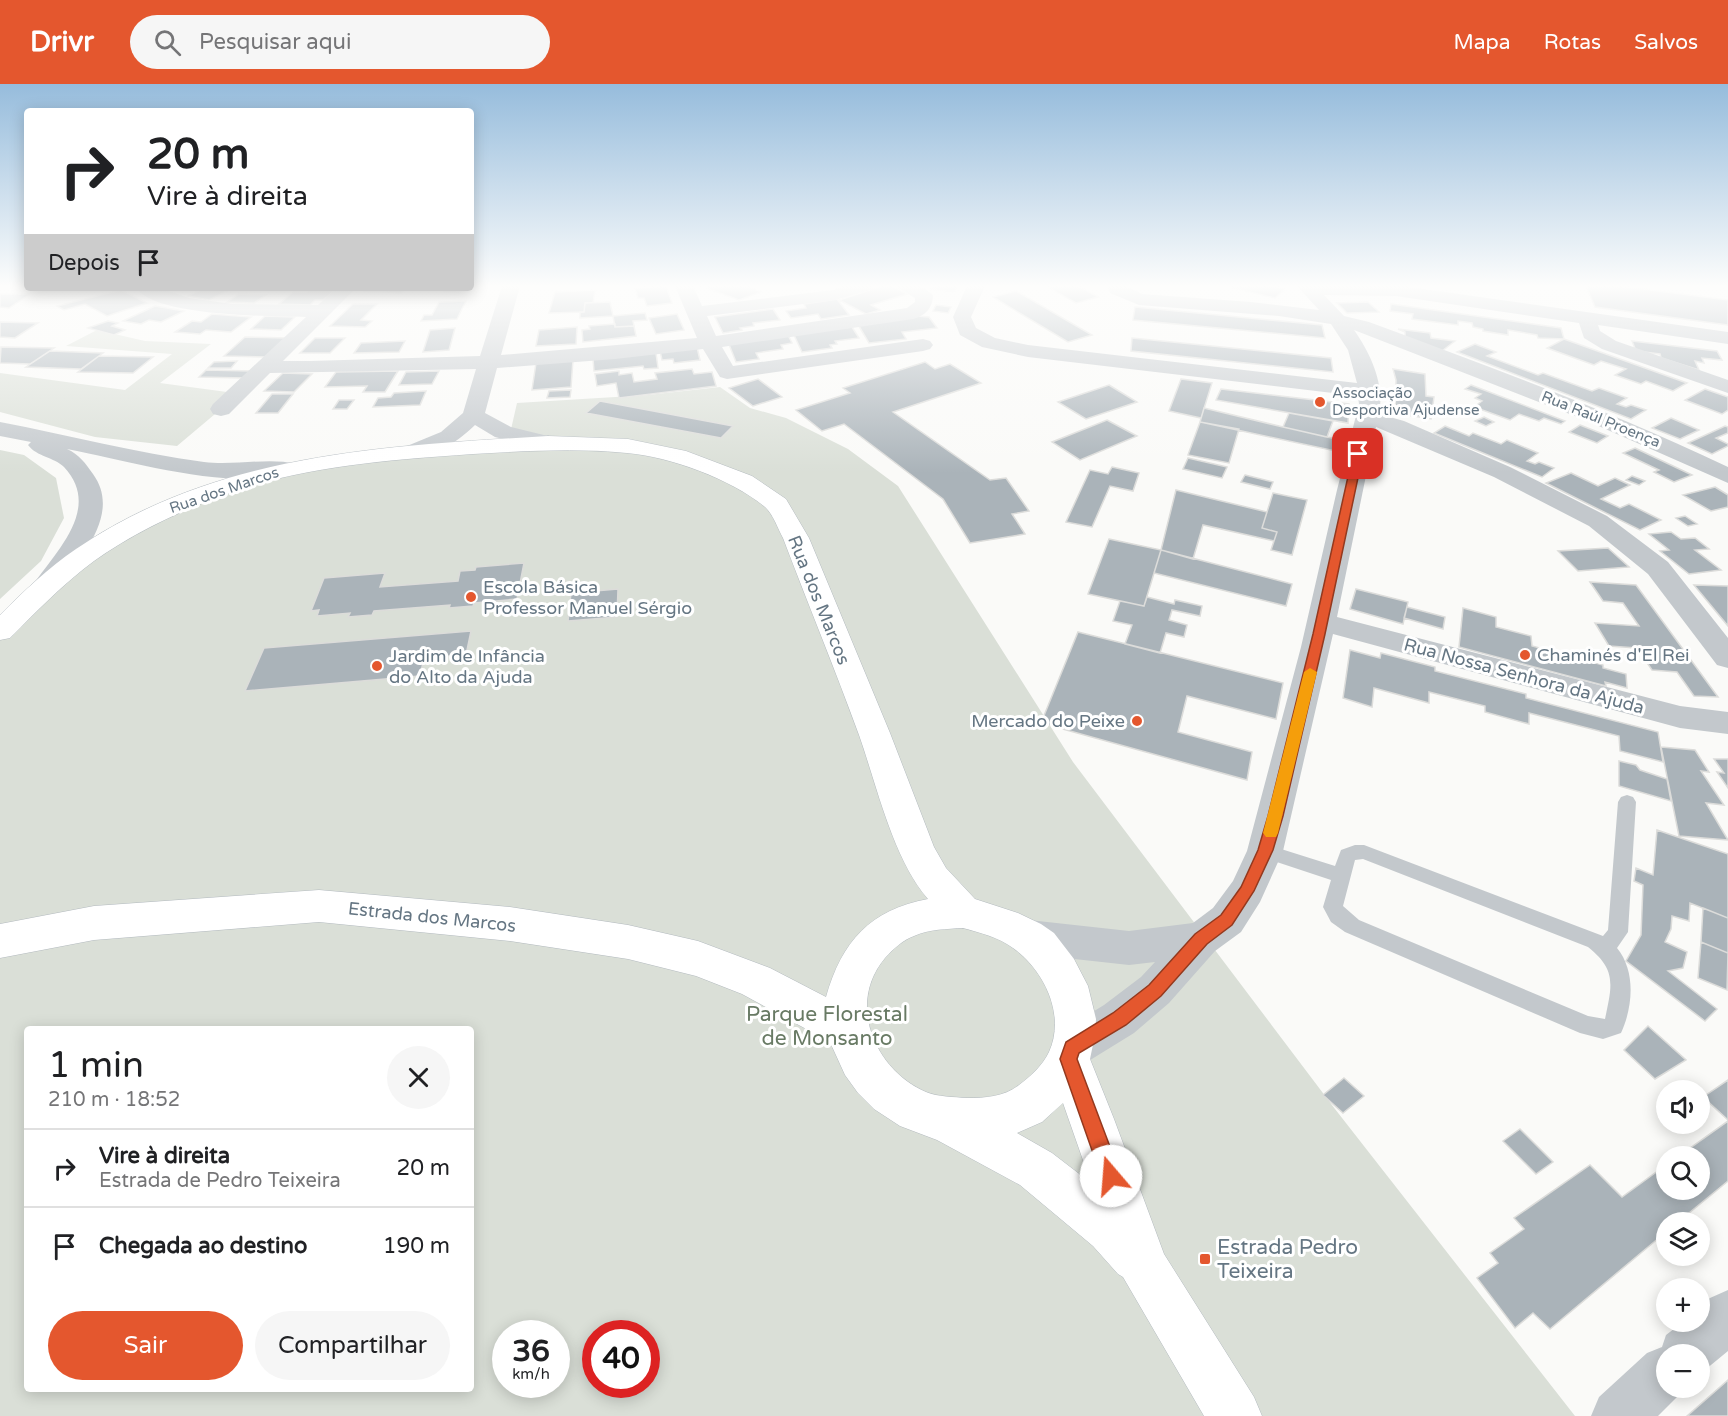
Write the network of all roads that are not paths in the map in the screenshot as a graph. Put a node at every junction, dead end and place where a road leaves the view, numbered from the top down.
1 (286, 348) edge
2 (492, 348) edge
3 (657, 348) edge
4 (712, 348) edge
5 (902, 348) edge
6 (1014, 348) edge
7 (1357, 348) edge
8 (1420, 348) edge
9 (1618, 348) edge
10 (488, 361) junction
11 (266, 367) junction
12 (1728, 387) edge
13 (1370, 391) junction
14 (221, 409) dead end
15 (473, 415) junction
16 (1367, 418) junction
17 (8, 432) edge
18 (549, 443) junction
19 (415, 451) junction
20 (288, 469) junction
21 (1728, 476) edge
22 (47, 585) junction
23 (1322, 622) junction
24 (0, 632) edge
25 (1728, 658) edge
26 (1728, 723) edge
27 (1627, 802) dead end
28 (1265, 850) junction
29 (1340, 875) junction
30 (963, 912) junction
31 (1029, 937) junction
32 (1201, 939) junction
33 (0, 941) edge
34 (1606, 948) junction
35 (847, 1029) junction
36 (1070, 1053) junction
37 (946, 1120) junction
38 (1144, 1268) junction
39 (1728, 1316) edge
40 (1696, 1344) edge
41 (1656, 1381) edge
42 (1235, 1416) edge
43 (1618, 1416) edge

1 - 11 street
2 - 10 street
3 - 10 street
4 - 5 street
6 - 13 street
7 - 13 street
8 - 21 street, Rua Raúl Proença
9 - 12 street
10 - 11 street
10 - 15 street
11 - 14 street
13 - 16 street
15 - 18 street, Rua dos Marcos
15 - 19 street, Rua dos Marcos
16 - 23 street
16 - 25 street
17 - 20 street
17 - 22 street
18 - 19 street, Rua dos Marcos
18 - 30 street, Rua dos Marcos
19 - 20 street, Rua dos Marcos
20 - 22 street, Rua dos Marcos
22 - 24 street, Rua dos Marcos
23 - 26 street, Rua Nossa Senhora da Ajuda
23 - 28 street
27 - 34 lane
28 - 29 lane
28 - 32 street
29 - 34 lane
29 - 34 lane
30 - 31 street
30 - 35 street
31 - 32 street
31 - 36 street
32 - 36 street
33 - 35 street, Estrada dos Marcos
35 - 37 street
36 - 37 street
36 - 38 street
37 - 38 street
38 - 42 street
39 - 40 street
41 - 43 street

